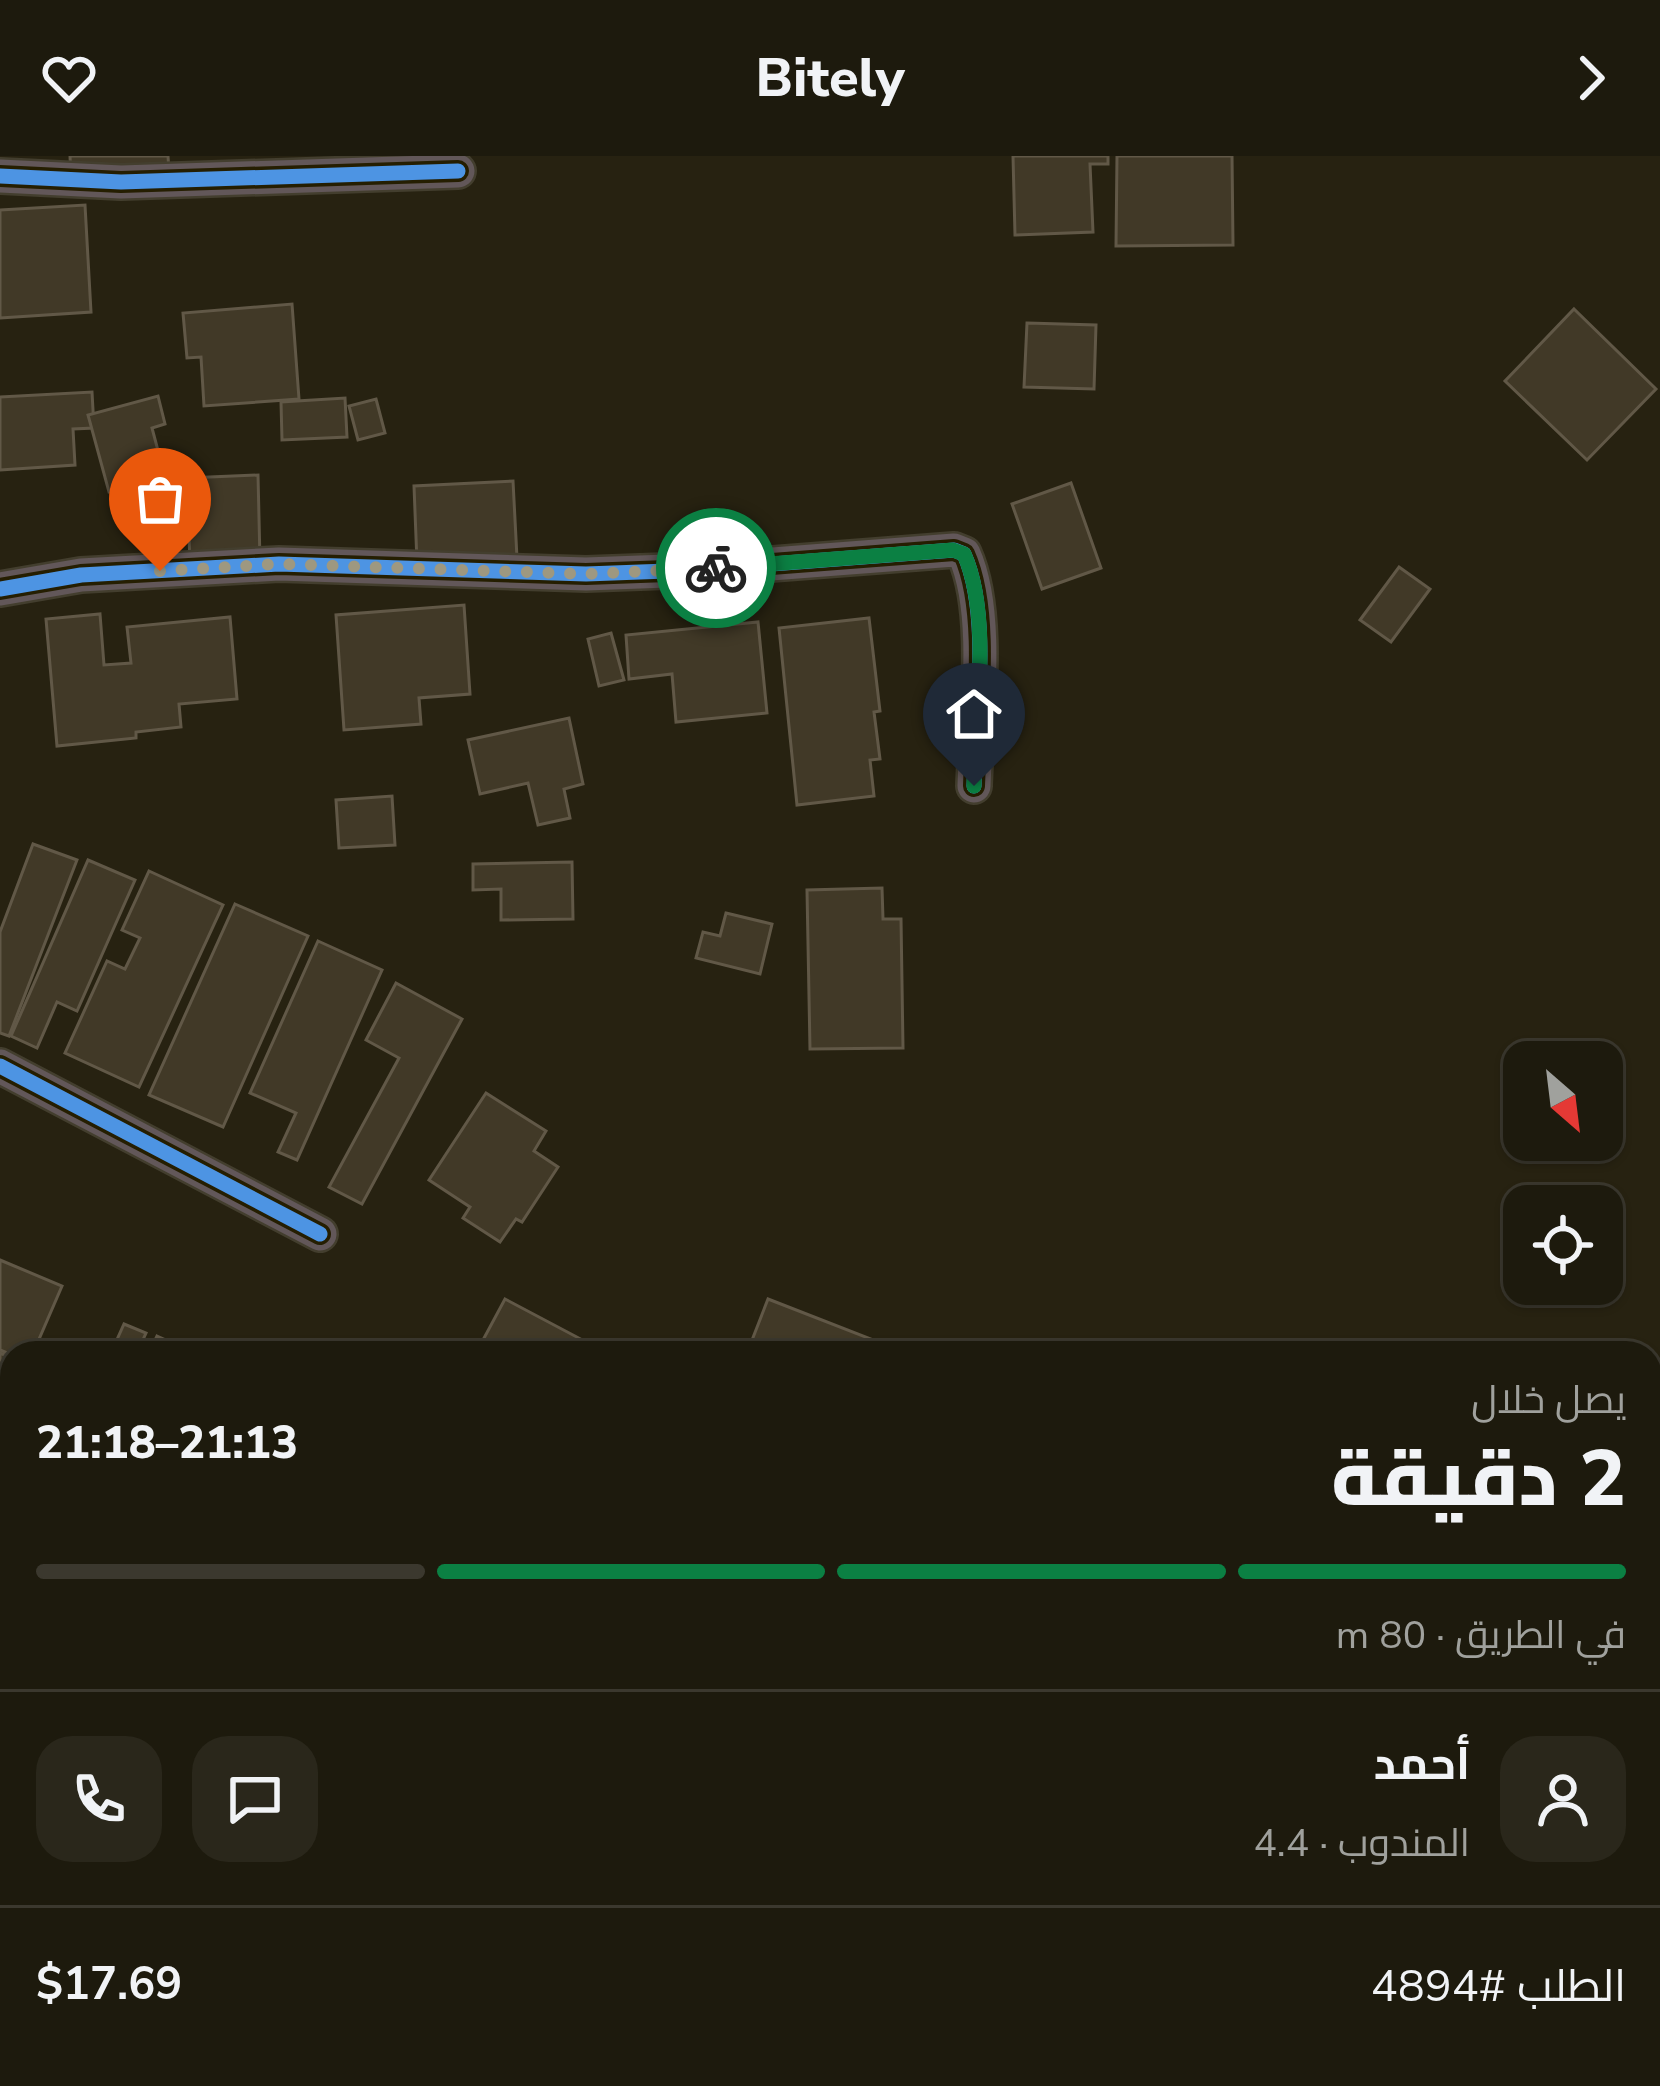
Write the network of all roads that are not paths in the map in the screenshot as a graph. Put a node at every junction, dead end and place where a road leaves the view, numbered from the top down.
1 (458, 171) dead end
2 (0, 176) edge
3 (0, 589) edge
4 (974, 786) dead end
5 (0, 1066) edge
6 (320, 1234) dead end

1 - 2 street
3 - 4 street
5 - 6 street

